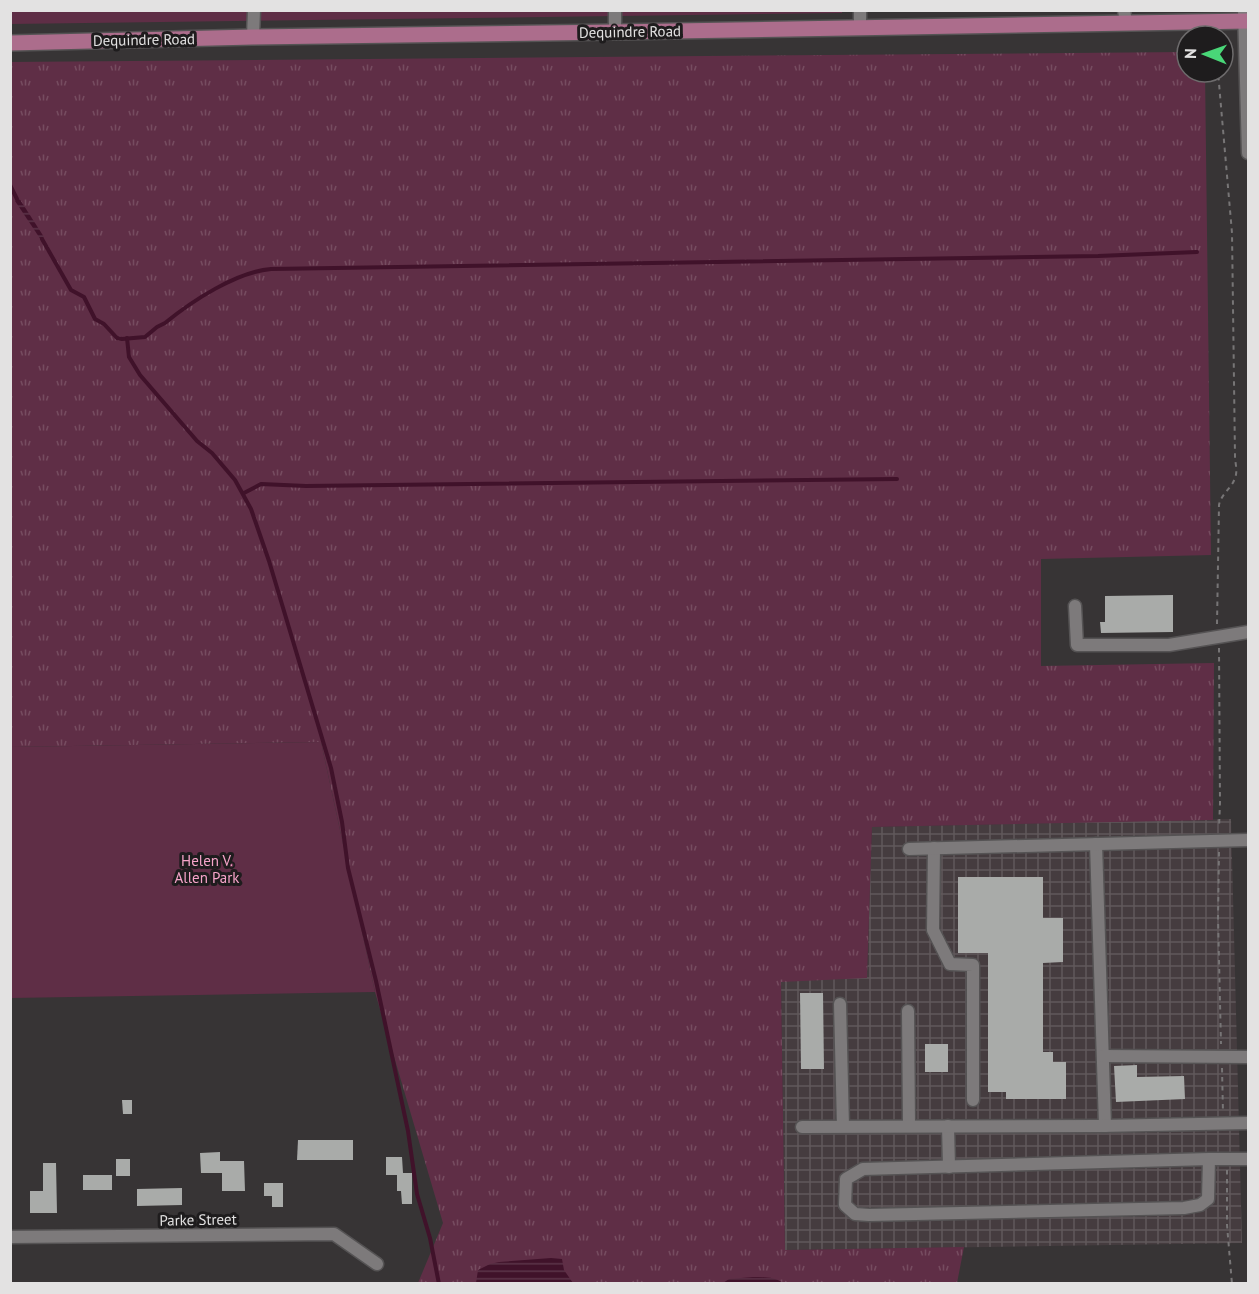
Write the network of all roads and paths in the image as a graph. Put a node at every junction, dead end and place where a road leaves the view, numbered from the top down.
1 (254, 10) edge
2 (615, 10) edge
3 (860, 10) edge
4 (1125, 17) edge
5 (1246, 17) edge
6 (860, 28) junction
7 (615, 32) junction
8 (253, 37) junction
9 (10, 43) edge
10 (1219, 84) edge
11 (1248, 153) edge
12 (1076, 606) dead end
13 (1248, 632) edge
14 (1218, 637) junction
15 (1219, 831) dead end
16 (1248, 840) edge
17 (1096, 844) junction
18 (934, 848) junction
19 (909, 849) dead end
20 (1219, 850) dead end
21 (840, 1004) dead end
22 (908, 1011) dead end
23 (1222, 1051) dead end
24 (1103, 1056) junction
25 (1248, 1057) edge
26 (1222, 1065) dead end
27 (974, 1100) dead end
28 (1224, 1115) dead end
29 (1248, 1124) edge
30 (843, 1126) junction
31 (909, 1126) junction
32 (948, 1126) junction
33 (1106, 1126) junction
34 (802, 1127) dead end
35 (1209, 1159) junction
36 (1226, 1159) junction
37 (1248, 1159) edge
38 (949, 1167) junction
39 (10, 1237) edge
40 (377, 1264) dead end
41 (1232, 1284) edge

1 - 8 street
2 - 7 street
3 - 6 street
4 - 5 main road, Dequindre Road
4 - 6 main road, Dequindre Road
5 - 11 street
6 - 7 main road, Dequindre Road
7 - 8 main road, Dequindre Road
8 - 9 main road, Dequindre Road
10 - 14 path
12 - 14 street
13 - 14 street
14 - 15 path
16 - 17 street
17 - 18 street
17 - 24 street
18 - 19 street
18 - 27 street
20 - 23 path
21 - 30 street
22 - 31 street
24 - 25 street
24 - 33 street
26 - 28 path
29 - 33 street
30 - 31 street
30 - 34 street
31 - 32 street
32 - 33 street
32 - 38 street
35 - 36 street
35 - 38 street
35 - 38 street
36 - 37 street
36 - 41 path
39 - 40 street, Parke Street

